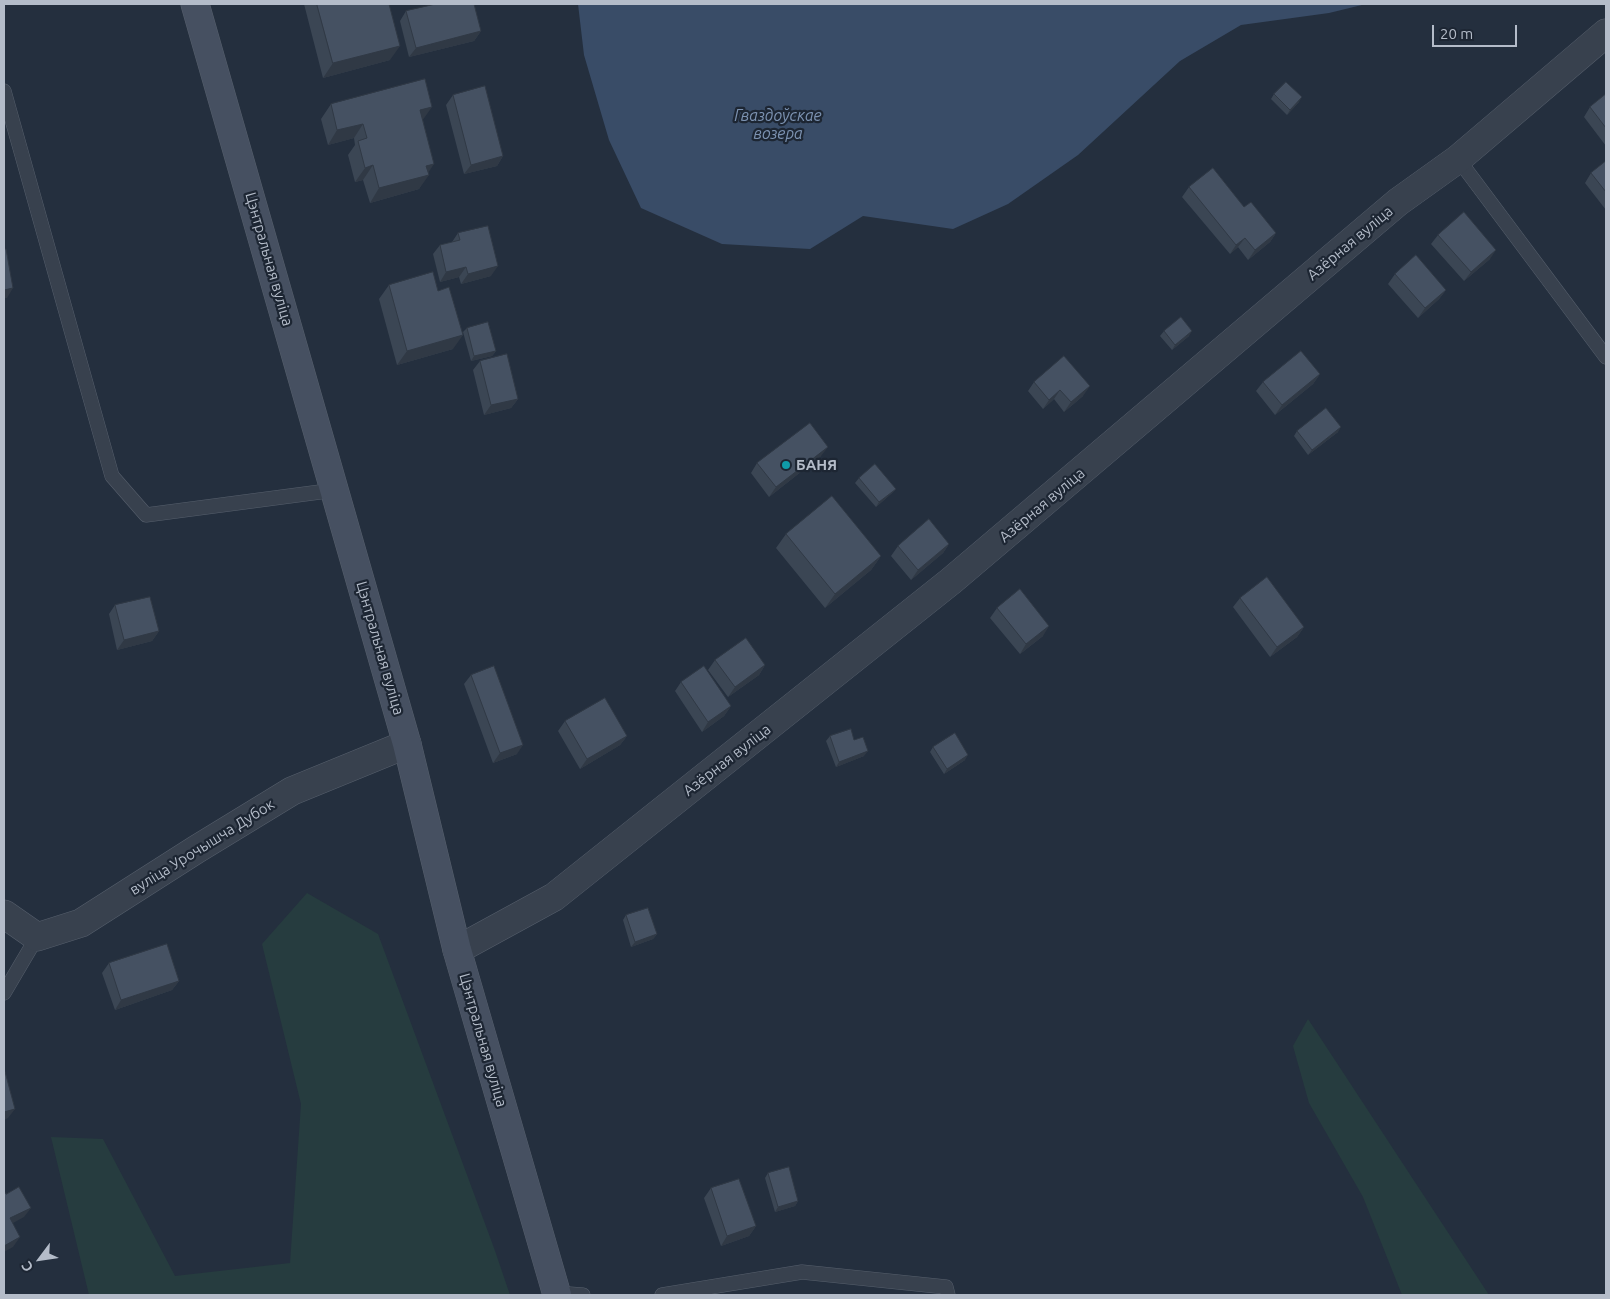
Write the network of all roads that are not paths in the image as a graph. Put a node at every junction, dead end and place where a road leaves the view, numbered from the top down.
1 (195, 4) edge
2 (1606, 33) edge
3 (4, 91) edge
4 (1458, 159) junction
5 (1606, 357) edge
6 (335, 490) junction
7 (407, 744) junction
8 (4, 914) edge
9 (37, 937) junction
10 (457, 950) junction
11 (4, 992) edge
12 (556, 1294) edge
13 (583, 1295) edge
14 (662, 1295) edge
15 (948, 1295) edge

1 - 6 street, Цэнтральная вуліца
2 - 4 street, Азёрная вуліца
3 - 6 lane
4 - 5 lane
4 - 10 street, Азёрная вуліца
6 - 7 street, Цэнтральная вуліца
7 - 9 street, вуліца Урочышча Дубок
7 - 10 street, Цэнтральная вуліца
8 - 9 street
9 - 11 lane
10 - 12 street, Цэнтральная вуліца
12 - 13 lane
14 - 15 lane

